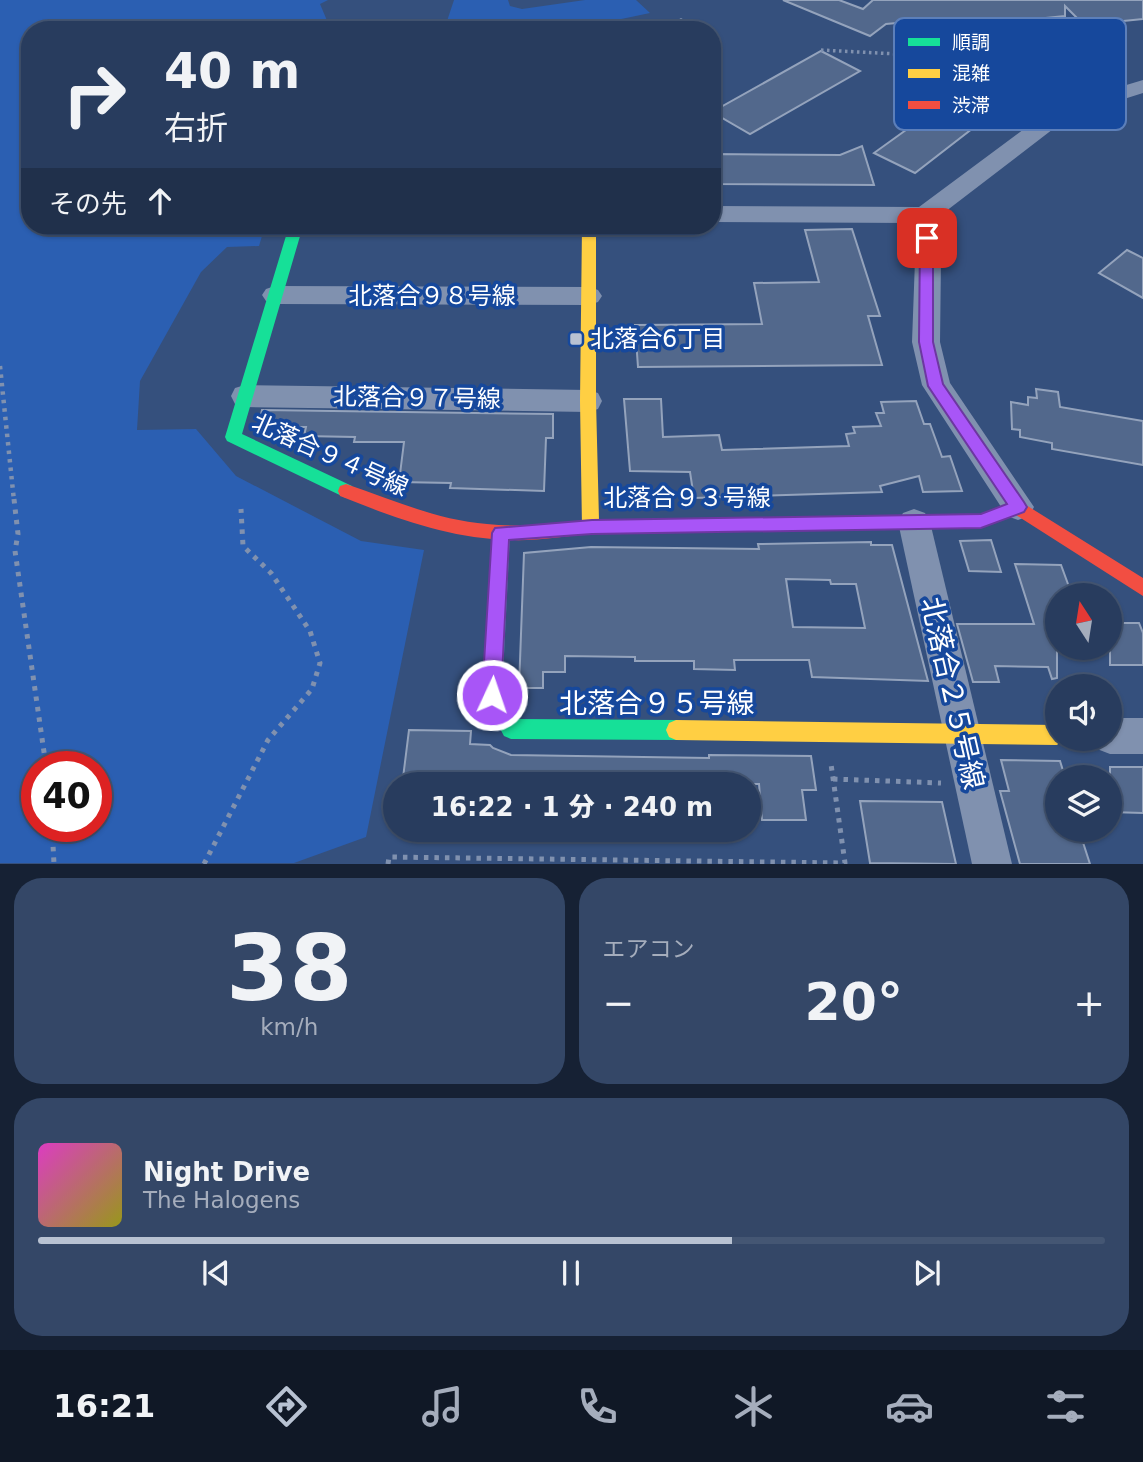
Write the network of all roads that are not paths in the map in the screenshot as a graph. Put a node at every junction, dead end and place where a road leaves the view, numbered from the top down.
1 (1143, 86) edge
2 (1126, 91) edge
3 (1037, 130) edge
4 (721, 214) edge
5 (925, 215) junction
6 (293, 235) edge
7 (589, 235) edge
8 (275, 295) junction
9 (589, 296) junction
10 (246, 396) junction
11 (588, 401) junction
12 (1018, 507) junction
13 (914, 522) junction
14 (592, 527) junction
15 (501, 533) junction
16 (1143, 588) edge
17 (962, 734) junction
18 (1045, 735) edge
19 (1122, 736) edge
20 (1143, 736) edge
21 (992, 863) edge

1 - 2 street
3 - 5 street
4 - 5 street
5 - 12 street
6 - 8 street, 北落合９４号線
7 - 9 street, 北落合９３号線
8 - 9 street, 北落合９８号線
8 - 10 street, 北落合９４号線
9 - 11 street, 北落合９３号線
10 - 11 street, 北落合９７号線
10 - 15 street, 北落合９４号線
11 - 14 street, 北落合９３号線
12 - 13 street, 北落合９３号線
12 - 16 street
13 - 14 street, 北落合９３号線
13 - 17 street, 北落合２５号線
14 - 15 street
15 - 17 street, 北落合９５号線
17 - 18 street, 北落合９５号線
17 - 21 street, 北落合２５号線
19 - 20 street

